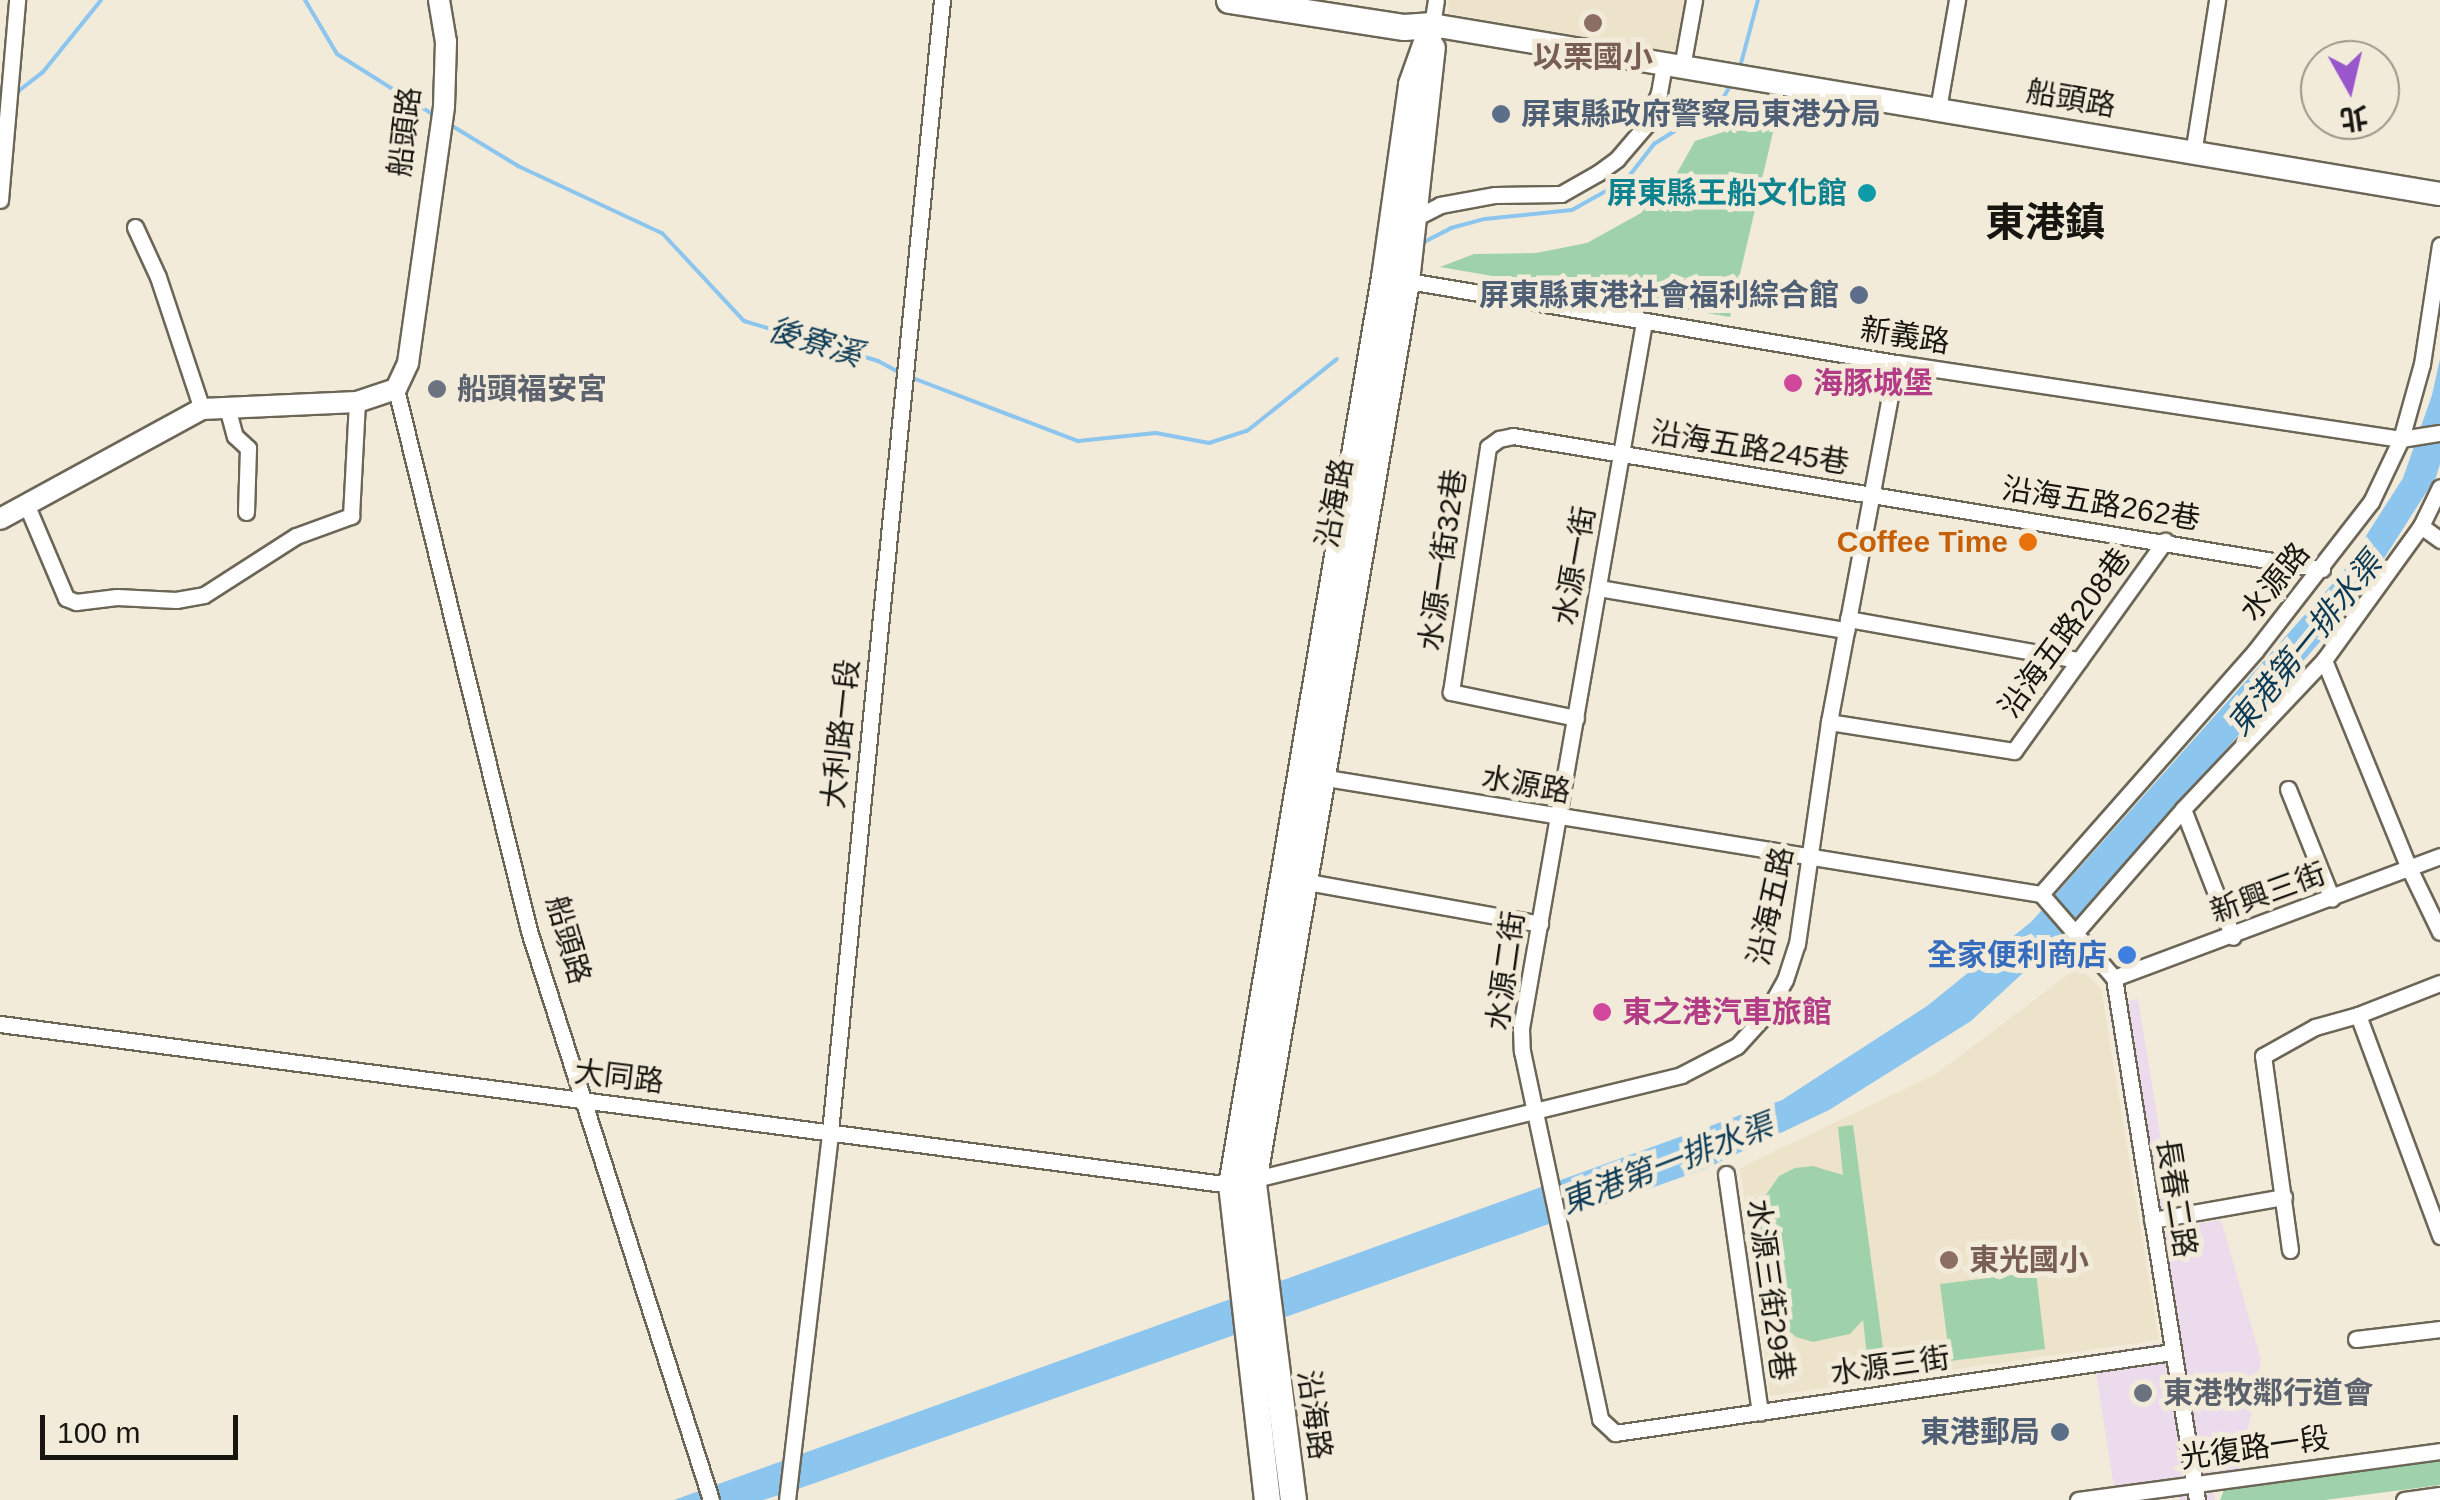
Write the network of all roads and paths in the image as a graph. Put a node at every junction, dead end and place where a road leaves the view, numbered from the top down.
1 (17, 0) edge
2 (438, 0) edge
3 (942, 0) edge
4 (1228, 0) edge
5 (1338, 0) edge
6 (1694, 0) edge
7 (1957, 0) edge
8 (2212, 1) edge
9 (1434, 12) edge
10 (1673, 65) junction
11 (1938, 109) junction
12 (2193, 154) junction
13 (2440, 194) edge
14 (0, 200) edge
15 (1414, 218) junction
16 (135, 227) dead end
17 (2440, 246) edge
18 (1395, 279) junction
19 (1644, 322) junction
20 (1896, 363) junction
21 (396, 389) junction
22 (357, 402) junction
23 (227, 407) junction
24 (202, 409) junction
25 (2440, 433) edge
26 (2400, 439) junction
27 (1622, 456) junction
28 (2440, 487) edge
29 (1870, 495) junction
30 (27, 506) junction
31 (246, 512) dead end
32 (0, 518) edge
33 (2421, 526) junction
34 (2440, 540) edge
35 (2165, 541) junction
36 (2322, 569) junction
37 (1599, 588) junction
38 (1847, 624) junction
39 (2079, 660) junction
40 (2324, 660) junction
41 (1576, 718) junction
42 (1829, 722) junction
43 (1309, 775) junction
44 (2288, 789) dead end
45 (2183, 809) junction
46 (1559, 819) junction
47 (2440, 856) edge
48 (1812, 857) junction
49 (2408, 868) junction
50 (1302, 881) junction
51 (2041, 894) junction
52 (2332, 899) junction
53 (1540, 924) junction
54 (2074, 931) junction
55 (2440, 932) edge
56 (2233, 936) junction
57 (2114, 978) junction
58 (2440, 983) edge
59 (2358, 1015) junction
60 (0, 1024) edge
61 (584, 1100) junction
62 (1535, 1110) junction
63 (830, 1132) junction
64 (1726, 1174) dead end
65 (1242, 1184) junction
66 (2284, 1197) junction
67 (2152, 1220) junction
68 (2439, 1232) edge
69 (2290, 1250) dead end
70 (2440, 1329) edge
71 (2356, 1340) dead end
72 (1259, 1342) junction
73 (2172, 1352) junction
74 (1760, 1413) junction
75 (1615, 1433) joint
76 (2440, 1452) edge
77 (2196, 1492) edge
78 (2440, 1495) edge
79 (788, 1496) edge
80 (711, 1500) edge
81 (1267, 1500) edge
82 (1293, 1500) edge
83 (2078, 1500) edge
84 (2404, 1500) edge

1 - 14 street
2 - 21 street, 船頭路
3 - 63 street, 大利路一段
4 - 9 main road
5 - 9 main road
6 - 10 street
7 - 11 street
8 - 12 street
9 - 10 main road
9 - 15 main road, 沿海路
9 - 18 main road, 沿海路
10 - 11 main road, 船頭路
10 - 15 street
11 - 12 main road, 船頭路
12 - 13 main road, 船頭路
15 - 18 main road, 沿海路
16 - 24 street
17 - 26 street, 水源路
18 - 19 street, 新義路
18 - 43 main road, 沿海路
18 - 43 main road, 沿海路
19 - 20 street, 新義路
19 - 27 street, 水源一街
20 - 26 street, 新義路
20 - 29 street, 沿海五路
21 - 22 street
21 - 61 street, 船頭路
22 - 23 street
22 - 30 street
23 - 24 street
23 - 31 street
24 - 30 street
25 - 26 street, 新義路
26 - 36 street, 水源路
27 - 29 street, 沿海五路245巷
27 - 37 street, 水源一街
27 - 41 street, 水源一街32巷
28 - 33 street
29 - 35 street, 沿海五路262巷
29 - 38 street, 沿海五路
30 - 32 street
33 - 34 street
33 - 40 street
35 - 36 street, 沿海五路262巷
35 - 39 street, 沿海五路208巷
36 - 51 street, 水源路
37 - 38 street
37 - 41 street, 水源一街
38 - 39 street
38 - 42 street, 沿海五路
39 - 42 street, 沿海五路208巷
40 - 45 street
40 - 49 street
41 - 46 street, 水源一街
42 - 48 street, 沿海五路
43 - 46 street, 水源路
43 - 50 main road, 沿海路
43 - 65 main road, 沿海路
44 - 52 street
45 - 54 street
45 - 56 street
46 - 48 street, 水源路
46 - 53 street, 水源二街
47 - 49 street, 新興三街
48 - 51 street, 水源路
48 - 62 street, 沿海五路
49 - 52 street, 新興三街
49 - 55 street
50 - 53 street
50 - 65 main road, 沿海路
51 - 54 street
52 - 56 street, 新興三街
53 - 62 street, 水源二街
54 - 57 street
56 - 57 street, 新興三街
57 - 67 street, 長春二路
58 - 59 street
59 - 66 street
59 - 68 street
60 - 61 street, 大同路
61 - 63 street, 大同路
61 - 80 street, 船頭路
62 - 65 street, 沿海五路
62 - 75 street, 水源二街
63 - 65 street, 大同路
63 - 79 street, 大利路一段
64 - 74 street, 水源三街29巷
65 - 72 main road, 沿海路
66 - 67 street
66 - 69 street
67 - 73 street, 長春二路
70 - 71 street
72 - 81 main road, 沿海路
72 - 82 main road, 沿海路
73 - 74 street, 水源三街
73 - 77 street, 長春二路
74 - 75 street, 水源三街
76 - 77 street, 光復路一段
77 - 83 street, 光復路一段
78 - 84 street

